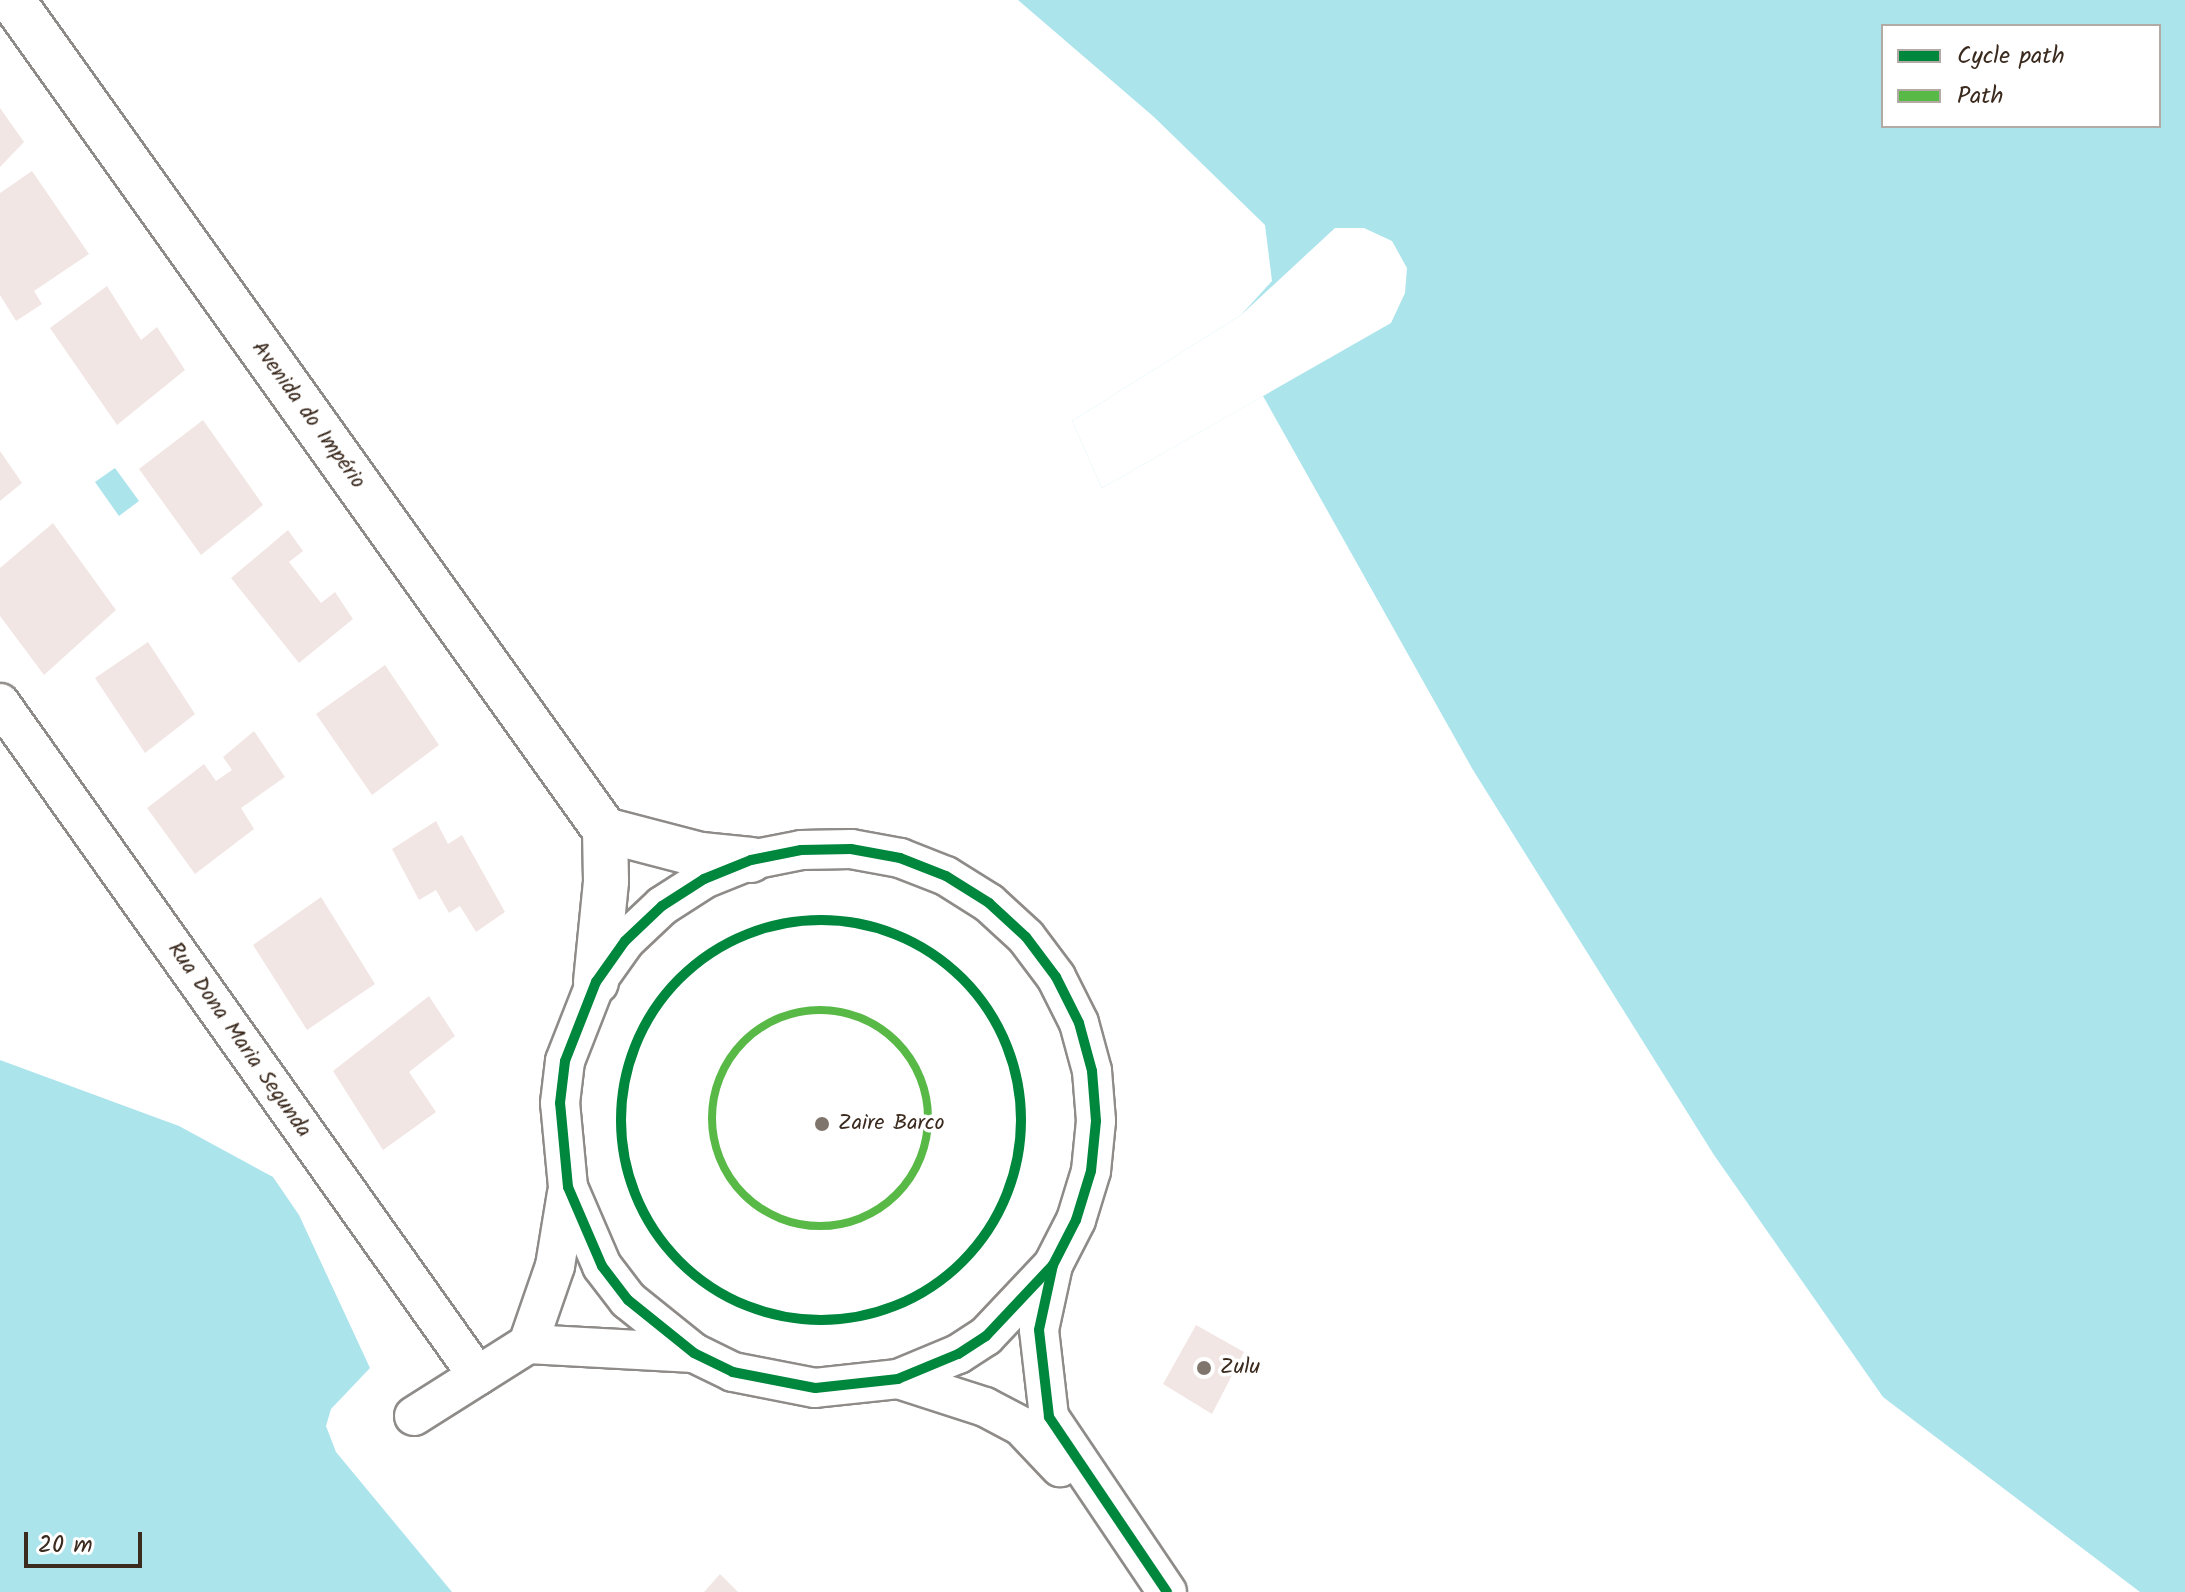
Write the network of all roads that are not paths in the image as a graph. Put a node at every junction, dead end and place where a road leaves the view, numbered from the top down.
1 (12, 0) edge
2 (0, 703) edge
3 (605, 830) junction
4 (751, 860) junction
5 (596, 982) junction
6 (568, 1187) junction
7 (1053, 1265) junction
8 (528, 1344) junction
9 (694, 1353) junction
10 (478, 1376) junction
11 (898, 1379) junction
12 (414, 1416) dead end
13 (1142, 1592) edge
14 (1167, 1592) edge

1 - 3 street, Avenida do Império
2 - 10 street, Rua Dona Maria Segunda
3 - 4 street
3 - 5 street
4 - 5 street
4 - 7 street
5 - 6 street
6 - 8 street
6 - 9 street
7 - 11 street
7 - 14 street
8 - 9 street
8 - 10 street
9 - 11 street
10 - 12 street
11 - 13 street

